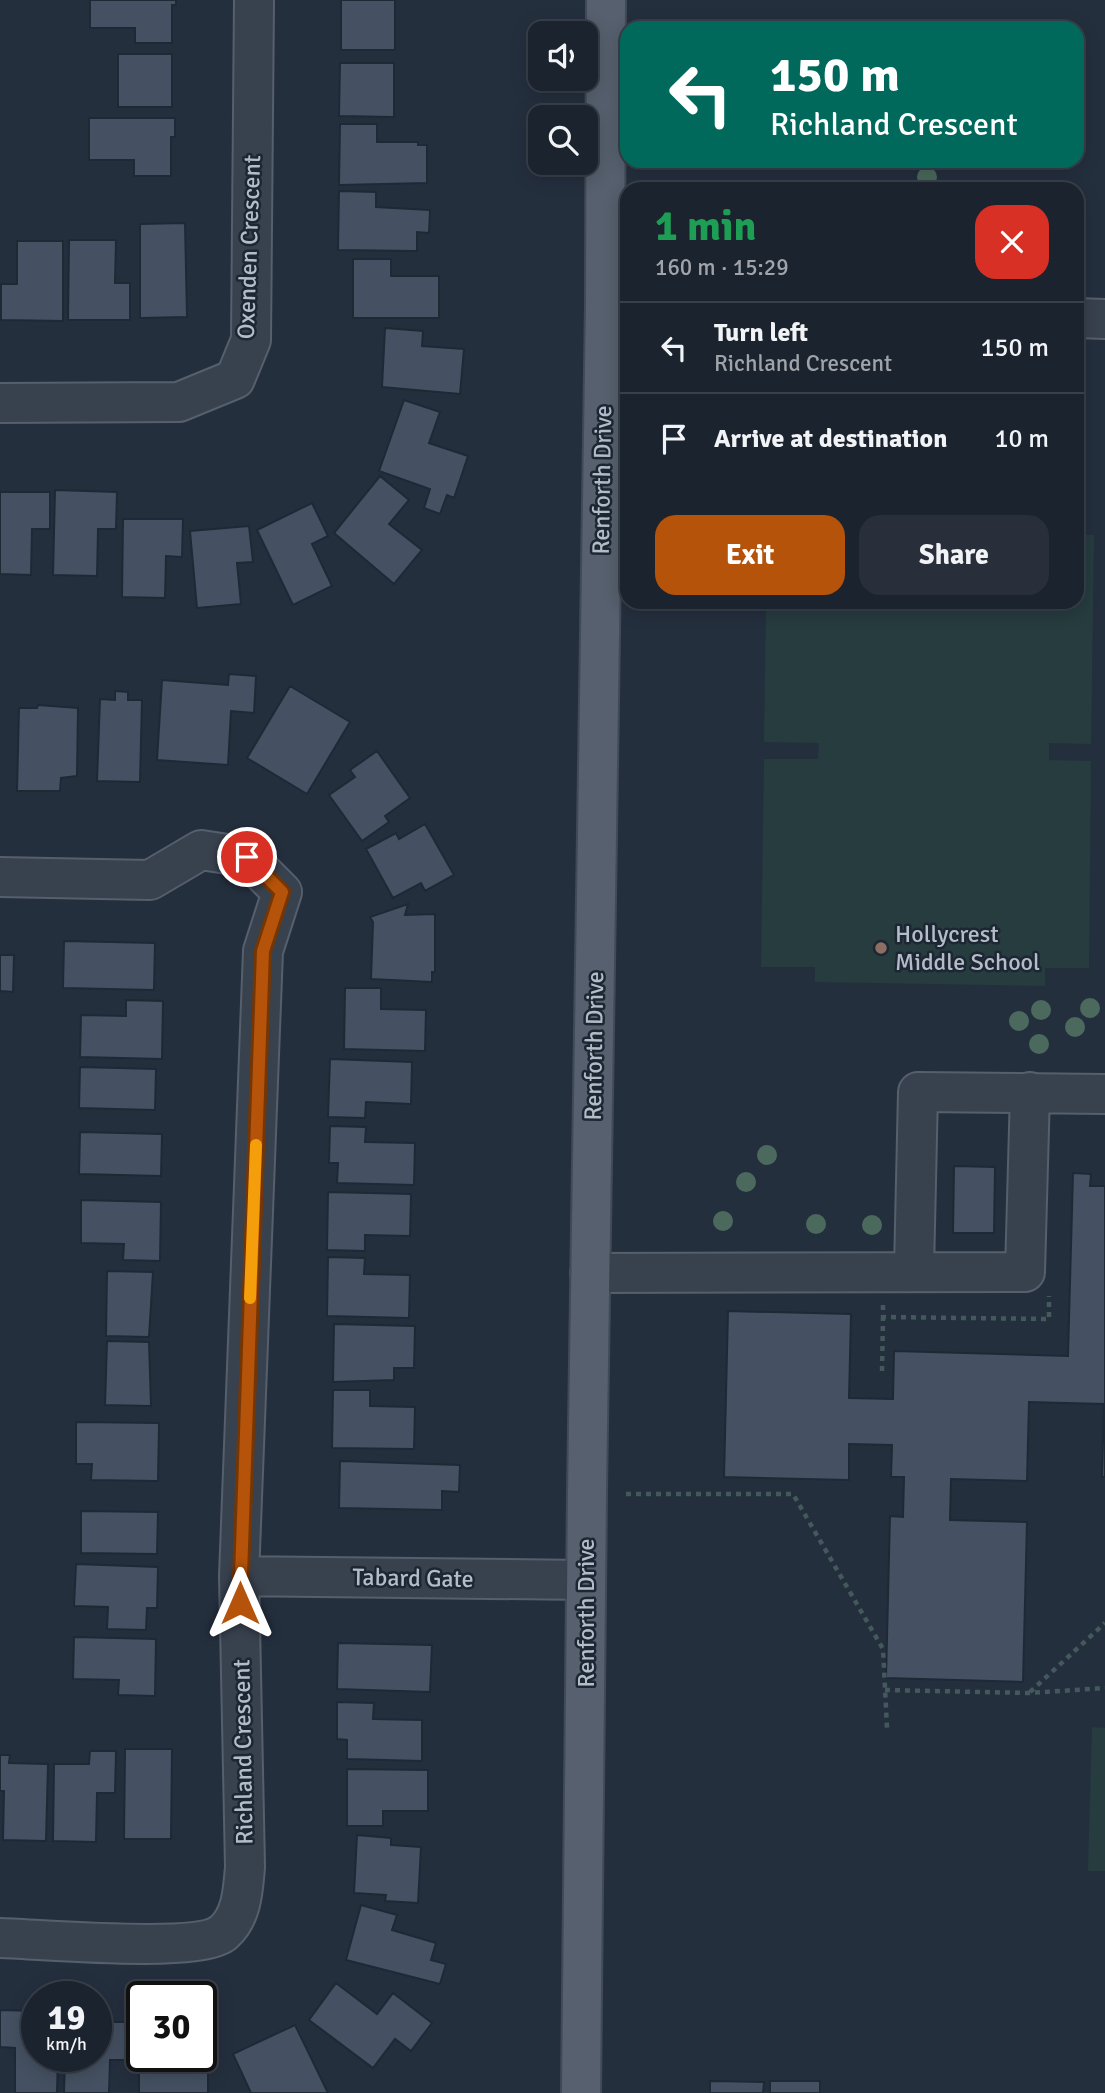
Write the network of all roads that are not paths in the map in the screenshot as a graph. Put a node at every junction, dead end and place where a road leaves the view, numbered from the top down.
1 (254, 0) edge
2 (606, 0) edge
3 (616, 305) edge
4 (1084, 318) edge
5 (1105, 319) edge
6 (0, 403) edge
7 (0, 877) edge
8 (1030, 1092) junction
9 (1105, 1094) edge
10 (914, 1270) junction
11 (590, 1273) junction
12 (239, 1576) junction
13 (586, 1580) junction
14 (0, 1938) edge
15 (581, 2093) edge

1 - 6 street, Oxenden Crescent
2 - 3 main road, Renforth Drive
3 - 11 main road, Renforth Drive
4 - 5 street
7 - 12 street, Richland Crescent
8 - 9 street
8 - 10 street
8 - 10 street
10 - 11 street
11 - 13 main road, Renforth Drive
12 - 13 street, Tabard Gate
12 - 14 street, Richland Crescent
13 - 15 main road, Renforth Drive

